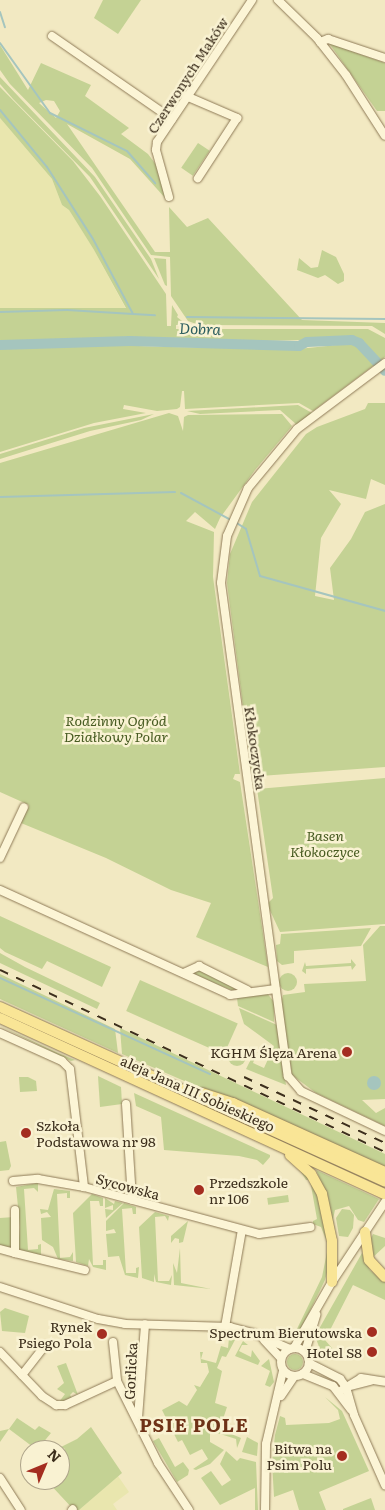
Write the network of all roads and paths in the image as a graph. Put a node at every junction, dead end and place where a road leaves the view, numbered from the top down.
1 (252, 0) edge
2 (278, 0) edge
3 (52, 36) dead end
4 (320, 42) junction
5 (385, 58) edge
6 (186, 96) junction
7 (172, 119) junction
8 (385, 136) edge
9 (198, 178) dead end
10 (169, 197) dead end
11 (385, 363) edge
12 (24, 807) dead end
13 (0, 858) edge
14 (0, 890) edge
15 (184, 973) junction
16 (276, 989) junction
17 (247, 990) junction
18 (0, 1007) edge
19 (0, 1018) edge
20 (0, 1033) edge
21 (170, 1084) junction
22 (126, 1104) dead end
23 (385, 1131) edge
24 (273, 1143) junction
25 (385, 1172) edge
26 (13, 1181) dead end
27 (385, 1182) edge
28 (84, 1187) junction
29 (385, 1194) edge
30 (132, 1200) junction
31 (385, 1202) edge
32 (15, 1210) dead end
33 (311, 1227) dead end
34 (242, 1230) junction
35 (365, 1232) junction
36 (0, 1249) edge
37 (15, 1253) junction
38 (85, 1270) dead end
39 (385, 1277) edge
40 (332, 1282) junction
41 (0, 1287) edge
42 (317, 1313) junction
43 (144, 1324) junction
44 (225, 1327) junction
45 (259, 1335) junction
46 (113, 1342) dead end
47 (45, 1346) dead end
48 (292, 1349) junction
49 (0, 1352) edge
50 (305, 1352) junction
51 (281, 1358) junction
52 (309, 1363) junction
53 (283, 1371) junction
54 (303, 1374) junction
55 (22, 1375) junction
56 (294, 1377) junction
57 (117, 1381) junction
58 (385, 1382) edge
59 (346, 1388) junction
60 (338, 1392) junction
61 (277, 1402) junction
62 (354, 1415) junction
63 (138, 1418) junction
64 (0, 1478) edge
65 (385, 1485) edge
66 (21, 1510) edge
67 (189, 1510) edge
68 (265, 1510) edge

1 - 6 street, Czerwonych Maków
2 - 4 street
3 - 7 street
4 - 5 street
4 - 8 street
6 - 7 street, Czerwonych Maków
6 - 9 street
7 - 10 street, Czerwonych Maków
11 - 16 street, Kłokoczycka
12 - 13 street
14 - 15 street
15 - 17 street
15 - 17 street
16 - 17 street
16 - 23 street, Kłokoczycka
18 - 21 main road, aleja Jana III Sobieskiego
19 - 24 main road, aleja Jana III Sobieskiego
20 - 28 street, Sycowska
21 - 25 main road
21 - 27 main road, aleja Jana III Sobieskiego
22 - 30 street
24 - 29 main road, aleja Jana III Sobieskiego
24 - 40 main road
26 - 28 street
28 - 30 street, Sycowska
30 - 34 street, Sycowska
31 - 35 street
32 - 37 street
33 - 34 street, Sycowska
34 - 44 street
35 - 39 main road
35 - 40 street
36 - 37 street
37 - 38 street
40 - 42 street
41 - 43 street
42 - 48 street
42 - 50 street
43 - 44 street
43 - 63 street, Gorlicka
44 - 45 street
45 - 48 street
45 - 51 street
46 - 57 street, Gorlicka
47 - 55 street
48 - 50 street
48 - 51 street
49 - 55 street
50 - 52 street
51 - 53 street
52 - 54 street
52 - 59 street
53 - 56 street
53 - 61 street
54 - 56 street
54 - 60 street
55 - 57 street
56 - 61 street
57 - 63 street, Gorlicka
58 - 59 street
59 - 60 street
59 - 62 street
60 - 62 street
61 - 68 street
62 - 65 street
63 - 67 street, Gorlicka
64 - 66 street

